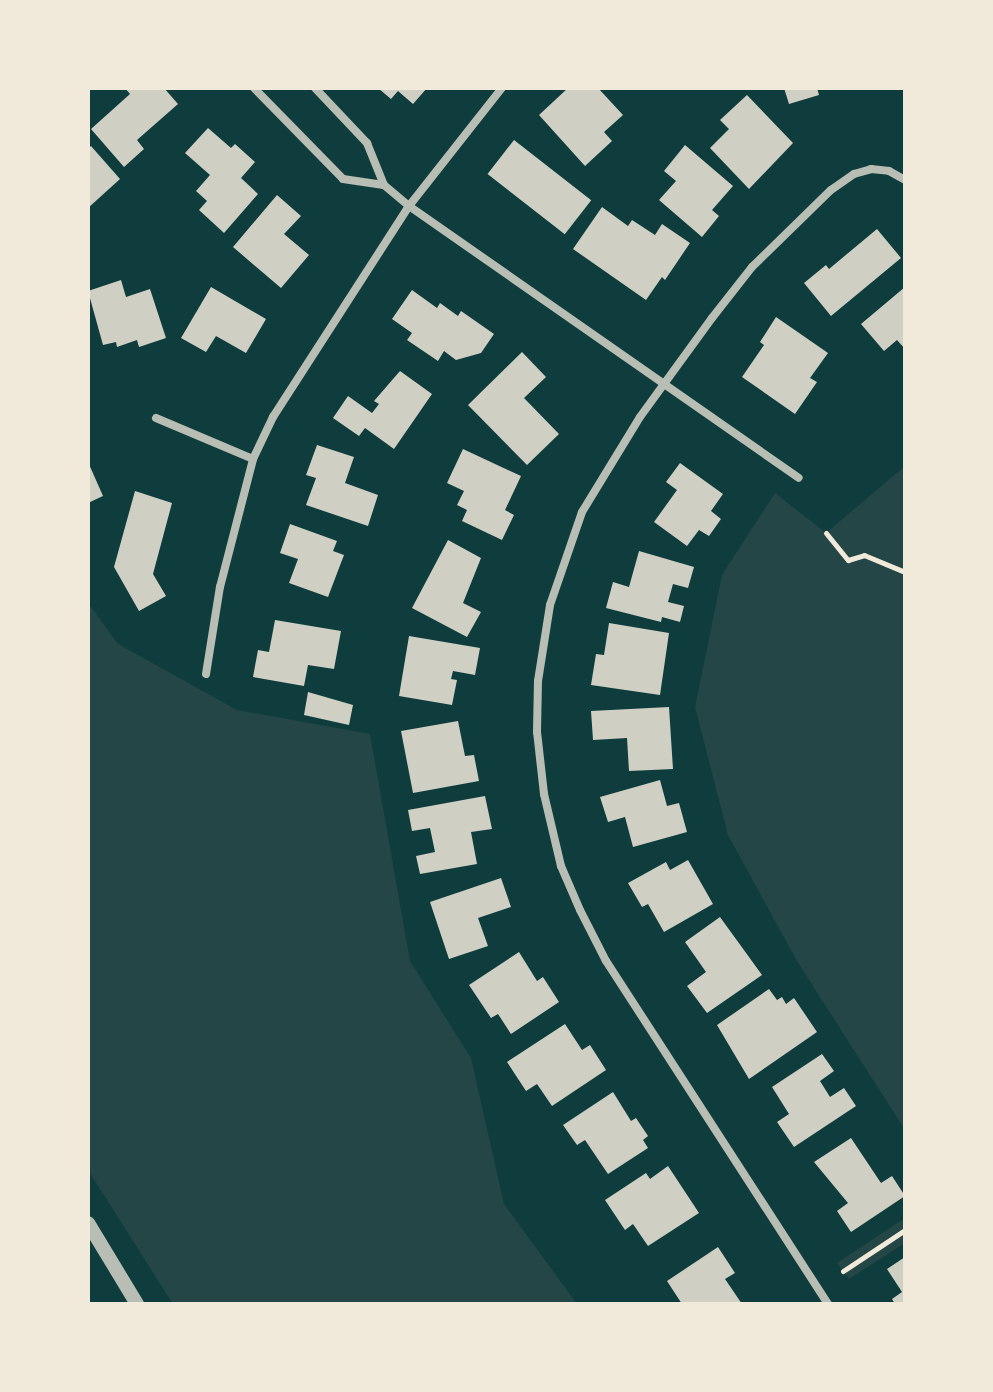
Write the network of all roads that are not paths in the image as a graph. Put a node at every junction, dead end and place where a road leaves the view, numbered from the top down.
1 (254, 88) edge
2 (315, 88) edge
3 (502, 88) edge
4 (905, 180) edge
5 (384, 185) junction
6 (409, 206) junction
7 (664, 384) junction
8 (156, 418) dead end
9 (253, 459) junction
10 (799, 478) dead end
11 (206, 674) dead end
12 (88, 1223) edge
13 (137, 1304) edge
14 (828, 1304) edge

1 - 5 street
2 - 5 street
3 - 6 street
4 - 7 street
5 - 6 street
6 - 7 street
6 - 9 street
7 - 10 street
7 - 14 street
8 - 9 street
9 - 11 street
12 - 13 street

